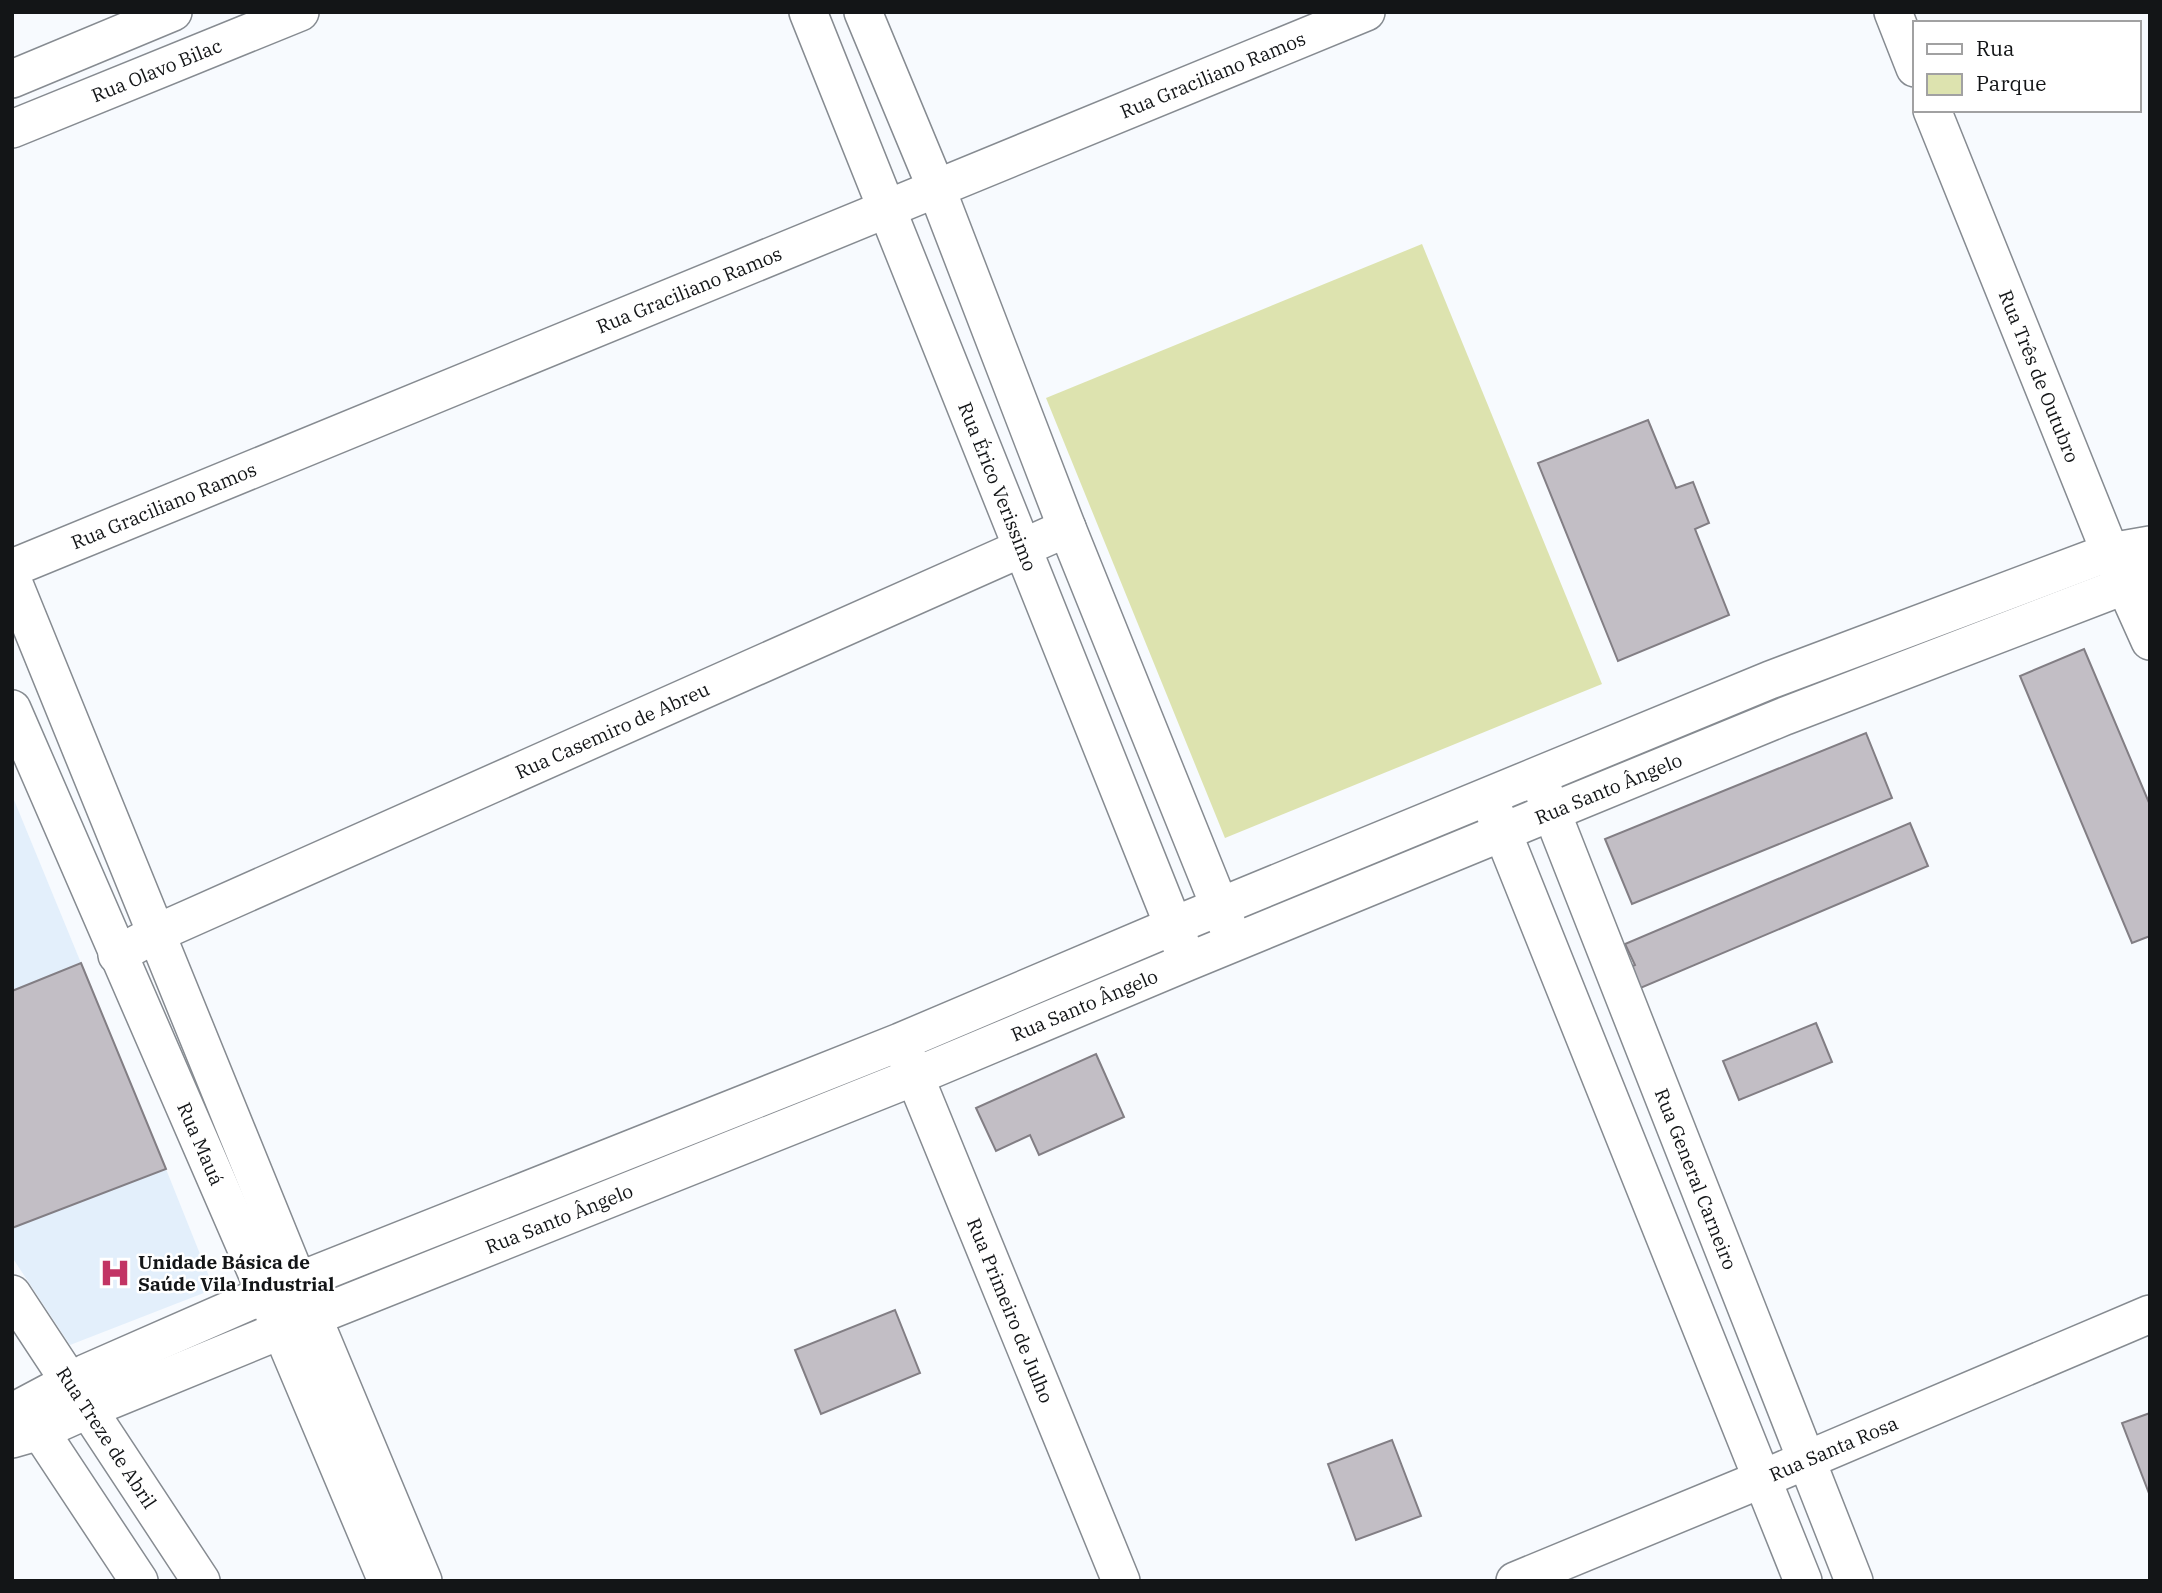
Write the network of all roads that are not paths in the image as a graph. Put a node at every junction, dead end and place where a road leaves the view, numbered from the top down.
1 (173, 12) edge
2 (300, 12) edge
3 (808, 12) edge
4 (863, 12) edge
5 (1366, 12) edge
6 (1893, 12) edge
7 (1913, 63) edge
8 (12, 79) edge
9 (1933, 112) edge
10 (12, 129) edge
11 (937, 190) junction
12 (887, 210) junction
13 (1067, 528) junction
14 (2150, 545) edge
15 (1021, 548) junction
16 (2110, 552) junction
17 (12, 568) edge
18 (2138, 575) edge
19 (12, 579) edge
20 (2150, 641) edge
21 (1770, 680) junction
22 (12, 709) edge
23 (1785, 716) junction
24 (1538, 777) junction
25 (1488, 797) junction
26 (1551, 812) junction
27 (1502, 832) junction
28 (1221, 908) junction
29 (1173, 926) junction
30 (157, 933) junction
31 (1234, 943) junction
32 (117, 955) junction
33 (1187, 962) junction
34 (900, 1042) junction
35 (916, 1076) junction
36 (282, 1288) junction
37 (12, 1294) edge
38 (2150, 1314) edge
39 (297, 1324) junction
40 (79, 1395) junction
41 (20, 1417) edge
42 (1808, 1460) junction
43 (1762, 1479) junction
44 (139, 1581) edge
45 (201, 1581) edge
46 (387, 1581) edge
47 (423, 1581) edge
48 (1121, 1581) edge
49 (1515, 1581) edge
50 (1803, 1581) edge
51 (1854, 1581) edge

1 - 8 street
2 - 10 street, Rua Olavo Bilac
3 - 12 street, Rua Érico Verissimo
4 - 11 street
5 - 11 street, Rua Graciliano Ramos
6 - 7 street
9 - 16 street, Rua Três de Outubro
11 - 12 street, Rua Graciliano Ramos
11 - 13 street
12 - 15 street, Rua Érico Verissimo
12 - 17 street, Rua Graciliano Ramos
13 - 15 street, Rua Casemiro de Abreu
13 - 28 street
14 - 16 street
15 - 29 street, Rua Érico Verissimo
15 - 30 street, Rua Casemiro de Abreu
16 - 18 street, Rua Três de Outubro
16 - 21 street, Rua Santo Ângelo
18 - 20 street, Rua Três de Outubro
18 - 23 street, Rua Santo Ângelo
19 - 30 street
21 - 23 street
21 - 24 street, Rua Santo Ângelo
22 - 32 street, Rua Mauá
23 - 26 street, Rua Santo Ângelo
24 - 25 street, Rua Santo Ângelo
24 - 26 street, Rua General Carneiro
25 - 27 street
25 - 28 street, Rua Santo Ângelo
26 - 27 street, Rua Santo Ângelo
26 - 42 street, Rua General Carneiro
27 - 31 street, Rua Santo Ângelo
27 - 43 street
28 - 29 street, Rua Santo Ângelo
28 - 31 street
29 - 33 street, Rua Érico Verissimo
29 - 34 street, Rua Santo Ângelo
30 - 32 street, Rua Casemiro de Abreu
30 - 36 street
31 - 33 street, Rua Santo Ângelo
32 - 36 street, Rua Mauá
33 - 35 street, Rua Santo Ângelo
34 - 35 street, Rua Primeiro de Julho
34 - 36 street, Rua Santo Ângelo
35 - 39 street, Rua Santo Ângelo
35 - 48 street, Rua Primeiro de Julho
36 - 39 street, Rua Mauá
36 - 40 street, Rua Santo Ângelo
37 - 40 street, Rua Treze de Abril
38 - 42 street, Rua Santa Rosa
39 - 40 street, Rua Santo Ângelo
39 - 46 street, Rua Mauá
39 - 47 street
40 - 41 street, Rua Santo Ângelo
40 - 45 street, Rua Treze de Abril
41 - 44 street
42 - 43 street, Rua Santa Rosa
42 - 51 street, Rua General Carneiro
43 - 49 street, Rua Santa Rosa
43 - 50 street

